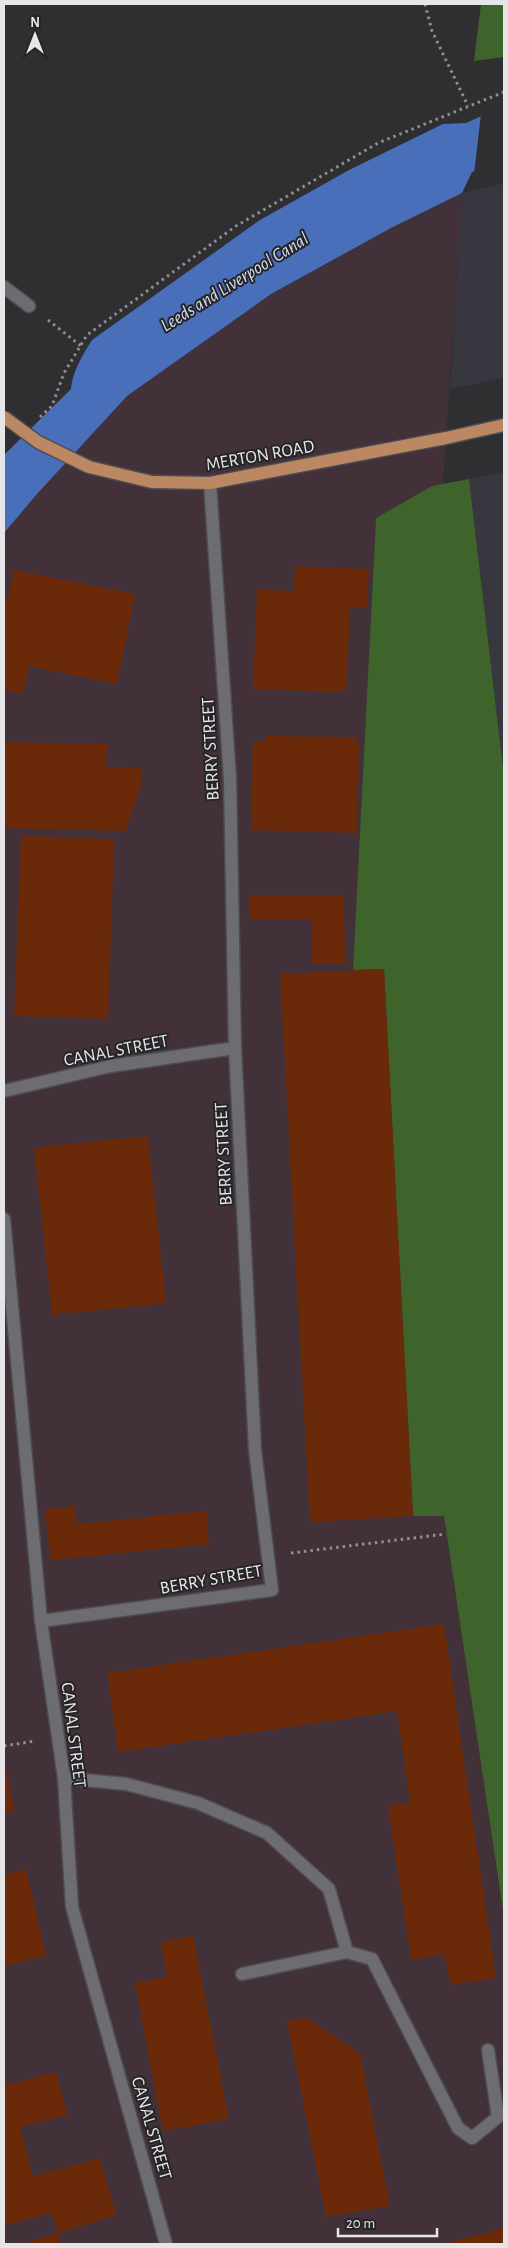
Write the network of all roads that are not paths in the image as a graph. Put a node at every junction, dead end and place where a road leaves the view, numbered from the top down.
1 (4, 287) edge
2 (29, 306) road end
3 (4, 418) edge
4 (504, 424) edge
5 (210, 483) junction
6 (235, 1048) junction
7 (4, 1091) edge
8 (4, 1219) edge
9 (41, 1621) junction
10 (64, 1778) junction
11 (347, 1952) junction
12 (242, 1974) dead end
13 (488, 2050) dead end
14 (166, 2244) edge

1 - 2 street
3 - 5 main road, MERTON ROAD, bridge
4 - 5 main road, MERTON ROAD
5 - 6 street, BERRY STREET
6 - 7 street, CANAL STREET
6 - 9 street, BERRY STREET
8 - 9 street, CANAL STREET
9 - 10 street, CANAL STREET
10 - 11 street
10 - 14 street, CANAL STREET
11 - 12 street
11 - 13 street

